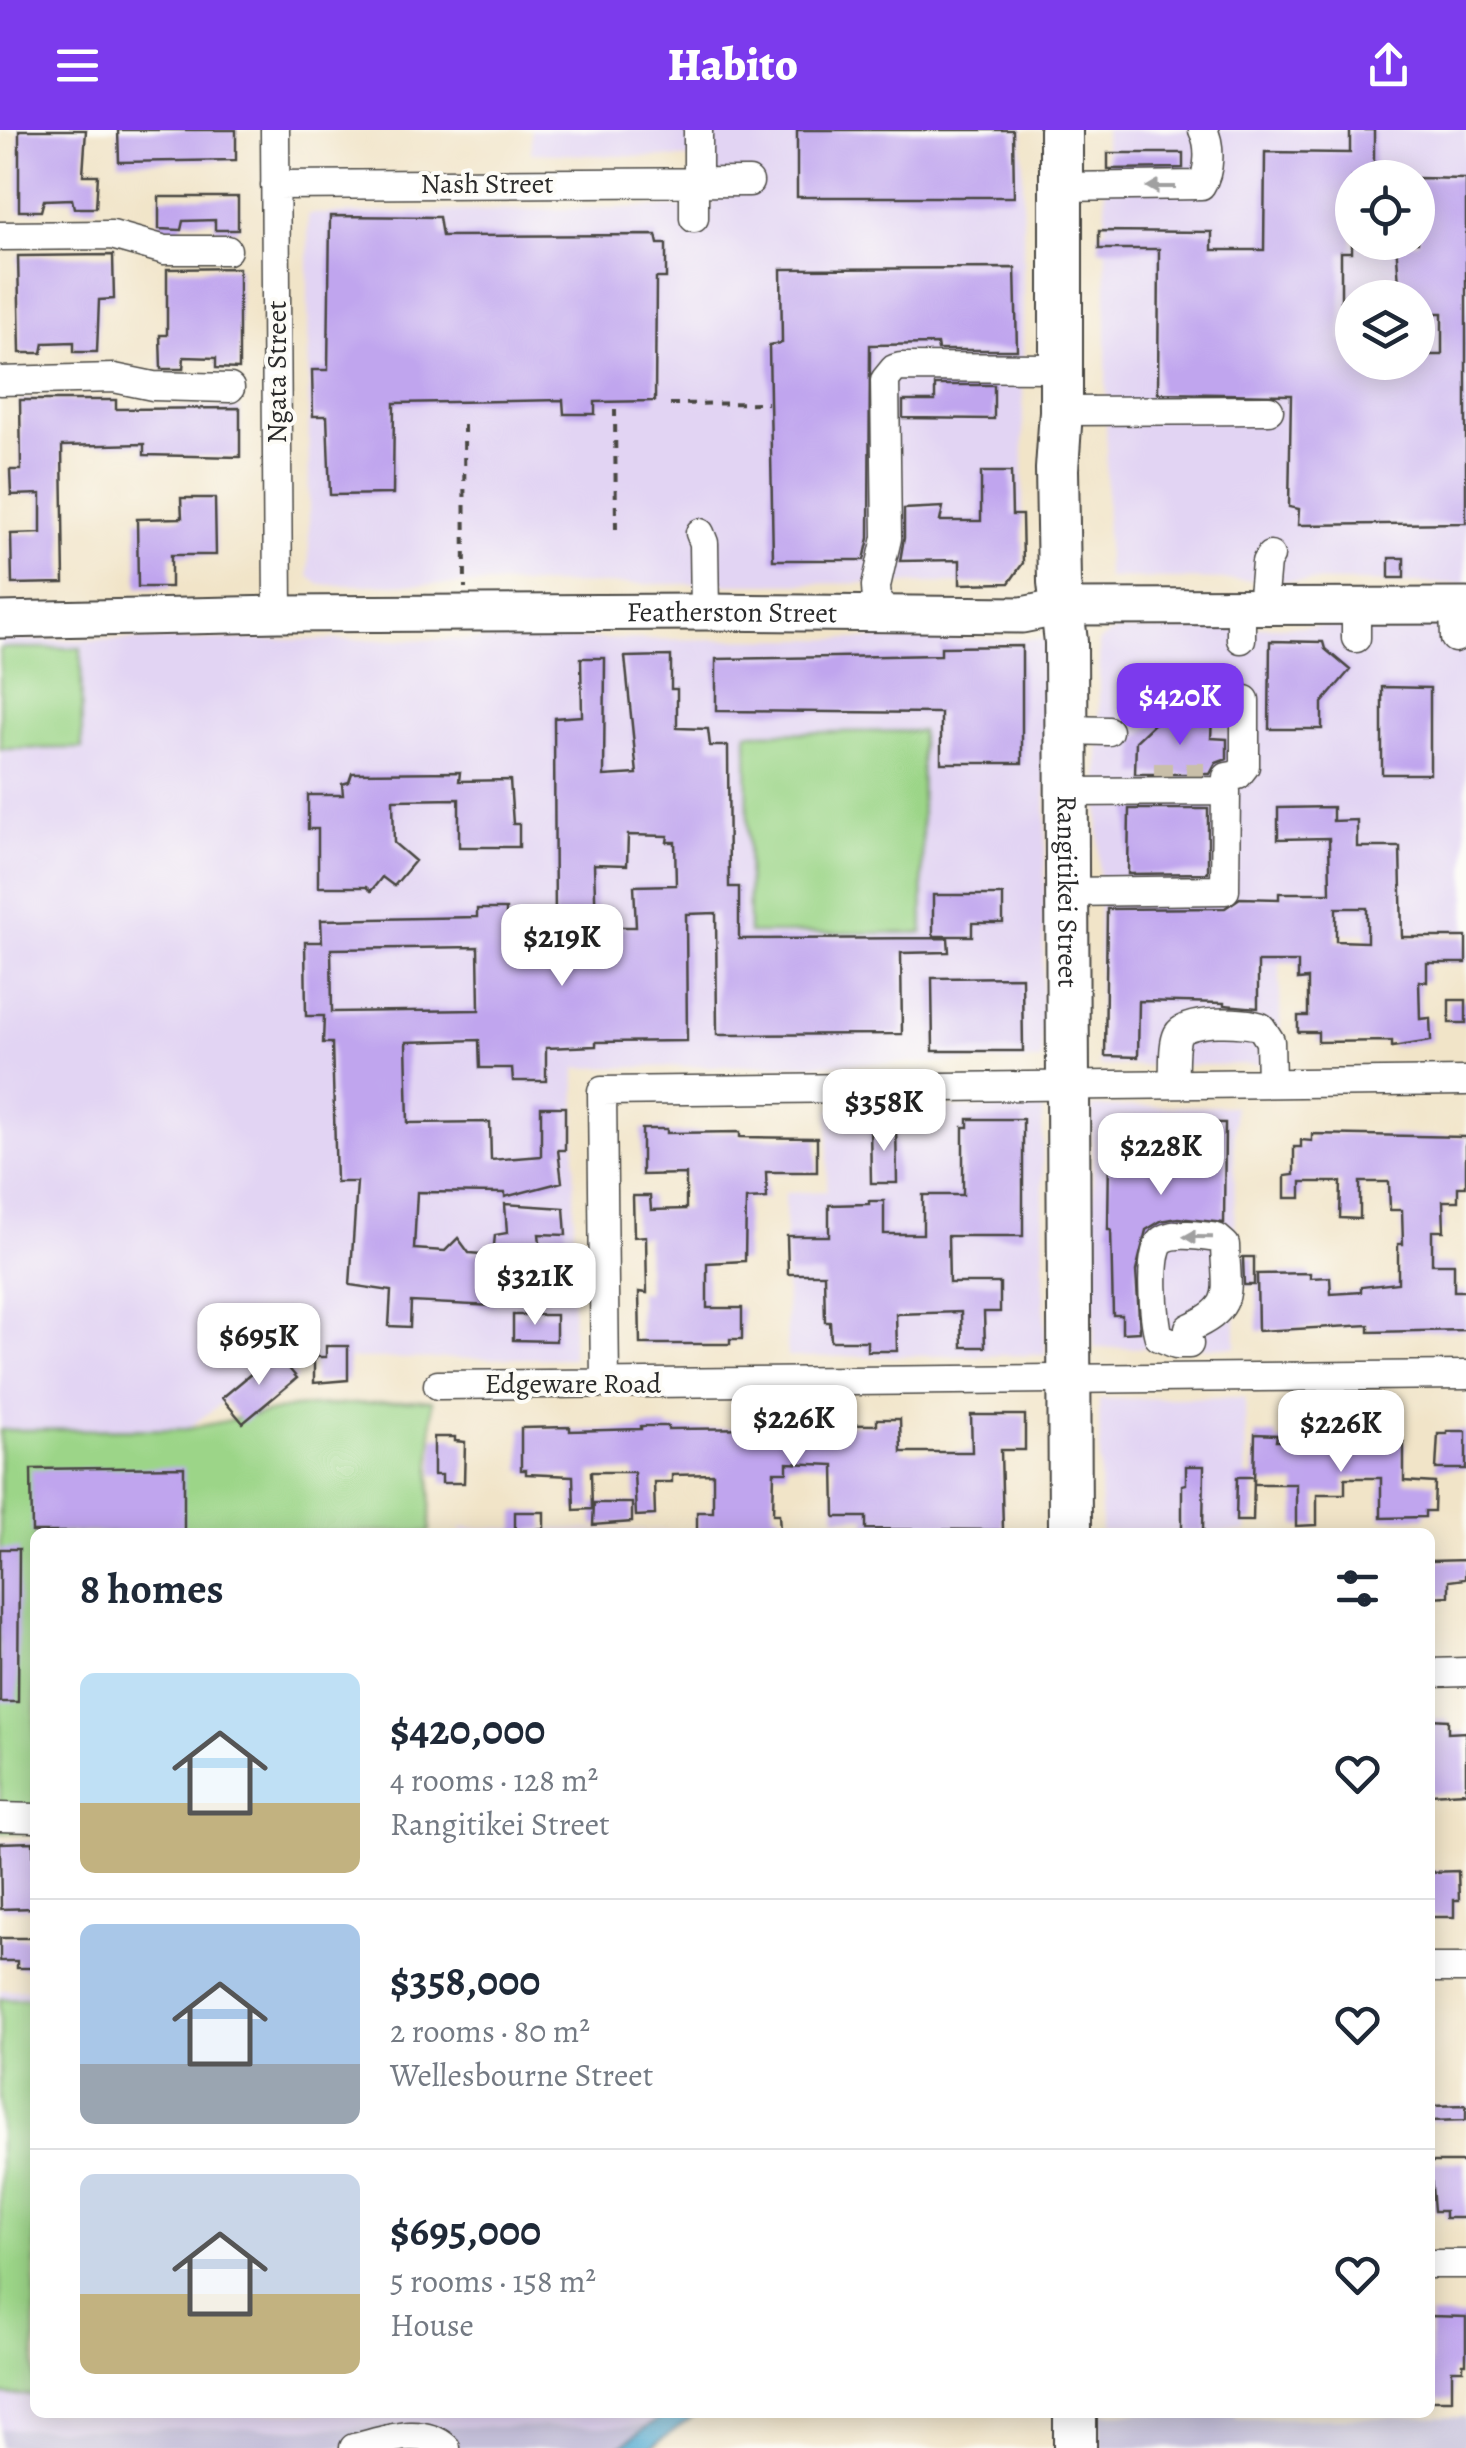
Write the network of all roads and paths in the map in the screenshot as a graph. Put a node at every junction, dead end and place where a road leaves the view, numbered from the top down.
1 (275, 130) edge
2 (698, 130) edge
3 (1061, 130) edge
4 (1204, 130) edge
5 (749, 182) dead end
6 (696, 183) junction
7 (275, 185) junction
8 (1061, 187) junction
9 (694, 218) dead end
10 (0, 236) edge
11 (227, 250) dead end
12 (1061, 368) junction
13 (0, 381) edge
14 (230, 388) dead end
15 (768, 403) dead end
16 (670, 404) dead end
17 (615, 409) dead end
18 (1061, 410) junction
19 (1269, 410) dead end
20 (464, 424) dead end
21 (700, 533) dead end
22 (616, 534) dead end
23 (465, 588) dead end
24 (1062, 607) junction
25 (704, 612) junction
26 (278, 614) junction
27 (878, 616) junction
28 (1458, 617) edge
29 (0, 620) edge
30 (1245, 700) dead end
31 (1066, 730) junction
32 (1108, 731) dead end
33 (1066, 784) junction
34 (1066, 892) junction
35 (1466, 1081) edge
36 (1173, 1082) junction
37 (1271, 1082) junction
38 (1067, 1084) junction
39 (1466, 1375) edge
40 (1069, 1380) junction
41 (605, 1384) junction
42 (438, 1385) dead end
43 (1070, 1528) edge
44 (1435, 1672) edge
45 (1466, 1672) edge
46 (0, 1817) edge
47 (30, 1818) edge
48 (1435, 1968) edge
49 (1466, 1968) edge
50 (1435, 2264) edge
51 (1466, 2264) edge
52 (1075, 2418) edge
53 (354, 2448) edge
54 (446, 2448) edge
55 (1076, 2448) edge

1 - 7 street, Ngata Street
2 - 6 street
3 - 8 highway, Rangitikei Street
4 -> 8 street
5 - 6 street, Nash Street
6 - 7 street, Nash Street
6 - 9 street
7 - 26 street, Ngata Street
8 - 12 highway, Rangitikei Street
10 - 11 street
12 - 18 highway, Rangitikei Street
12 - 27 street
13 - 14 street
15 - 16 path
17 - 22 path
18 - 19 street
18 - 24 highway, Rangitikei Street
20 - 23 path
21 - 25 street
24 - 27 main road, Featherston Street
24 - 28 main road, Featherston Street
24 - 31 highway, Rangitikei Street
25 - 26 main road, Featherston Street
25 - 27 main road, Featherston Street
26 - 29 main road, Featherston Street
30 - 33 street
31 - 32 street
31 - 33 highway, Rangitikei Street
33 - 34 highway, Rangitikei Street
33 - 34 street
34 - 38 highway, Rangitikei Street
35 - 37 street
36 - 37 street
36 - 37 street
36 - 38 street
38 - 40 highway, Rangitikei Street
38 - 41 street
39 - 40 street, Edgeware Road
40 - 41 street, Edgeware Road
40 - 43 highway, Rangitikei Street
41 - 42 street, Edgeware Road
44 - 45 street
46 - 47 street
48 - 49 street
50 - 51 street
52 - 55 highway
53 - 54 street

